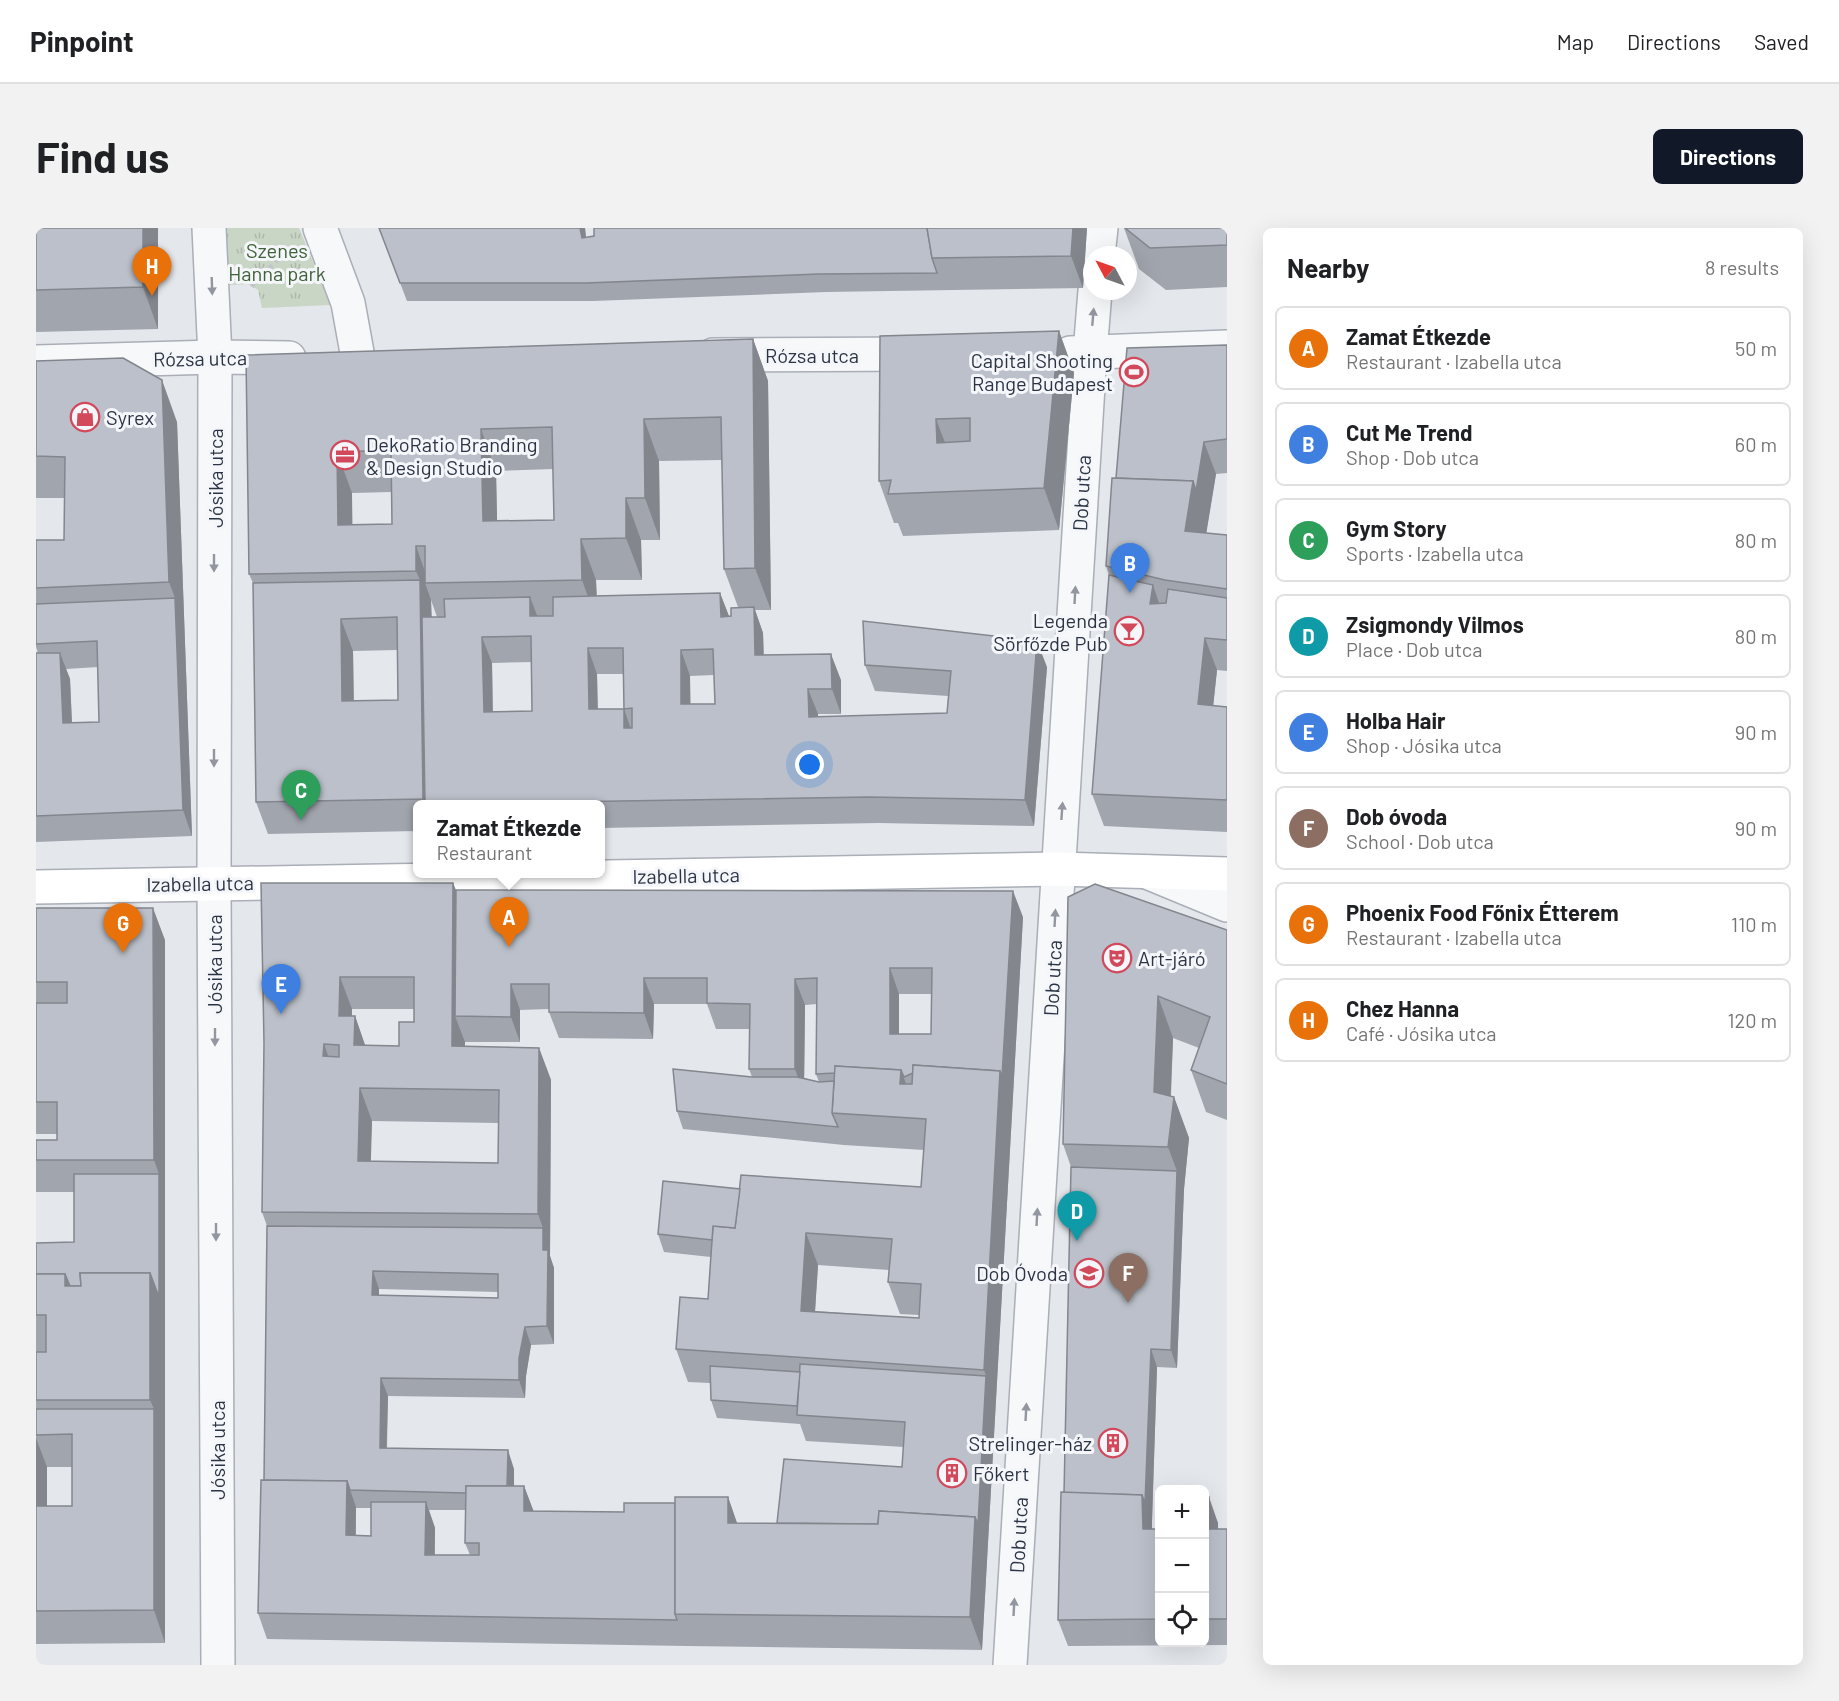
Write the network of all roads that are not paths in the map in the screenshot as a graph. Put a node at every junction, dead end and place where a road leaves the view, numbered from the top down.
1 (209, 228) edge
2 (320, 228) edge
3 (1101, 228) edge
4 (1099, 246) edge
5 (1094, 300) edge
6 (1227, 347) edge
7 (1041, 353) edge
8 (1090, 353) junction
9 (957, 354) edge
10 (682, 356) edge
11 (215, 357) junction
12 (36, 362) edge
13 (1058, 869) junction
14 (1145, 871) junction
15 (1227, 874) edge
16 (605, 877) edge
17 (515, 878) edge
18 (214, 883) junction
19 (36, 887) edge
20 (1227, 905) edge
21 (218, 1665) edge
22 (1010, 1665) edge

1 -> 11 street, Jósika utca
2 - 11 street, Rózsa utca
3 - 4 street
8 -> 5 street, Dob utca
6 - 8 street
7 - 8 street
13 -> 8 street, Dob utca
9 - 10 street, Rózsa utca
11 - 12 street, Rózsa utca
11 -> 18 street, Jósika utca
13 - 14 street, Izabella utca
13 - 16 street, Izabella utca
22 -> 13 street, Dob utca
14 - 15 street, Izabella utca
14 - 20 street
17 - 18 street, Izabella utca
18 - 19 street, Izabella utca
18 -> 21 street, Jósika utca

